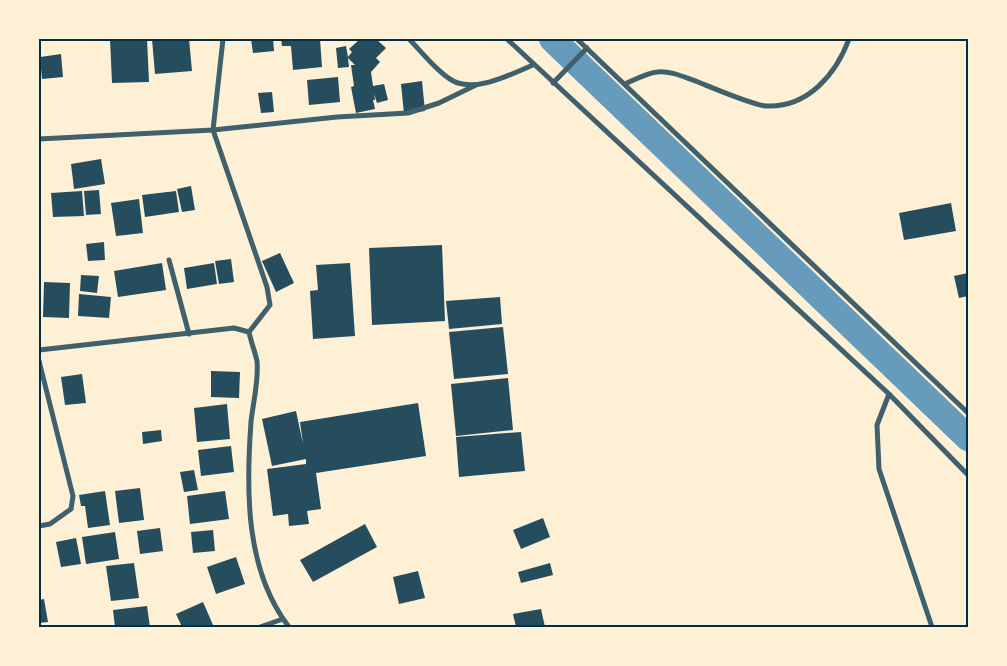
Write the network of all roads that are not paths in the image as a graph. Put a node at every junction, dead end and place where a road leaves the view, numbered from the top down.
1 (223, 39) edge
2 (408, 39) edge
3 (507, 39) edge
4 (577, 39) edge
5 (849, 39) edge
6 (587, 48) junction
7 (533, 64) junction
8 (553, 83) junction
9 (625, 84) junction
10 (476, 85) junction
11 (213, 130) junction
12 (39, 139) edge
13 (169, 260) dead end
14 (249, 332) junction
15 (189, 334) junction
16 (39, 350) edge
17 (39, 362) edge
18 (889, 394) junction
19 (968, 413) edge
20 (968, 475) edge
21 (39, 526) edge
22 (282, 618) junction
23 (260, 627) edge
24 (289, 627) edge
25 (932, 627) edge

1 - 11 street
2 - 10 street
3 - 7 street
4 - 6 street
5 - 9 street
6 - 8 street
6 - 9 street
7 - 8 street
7 - 10 street
8 - 18 street
9 - 19 street
10 - 11 street
11 - 12 street
11 - 14 street
13 - 15 street
14 - 15 street
14 - 22 street
15 - 16 street
17 - 21 street
18 - 20 street
18 - 25 street
22 - 23 street
22 - 24 street

